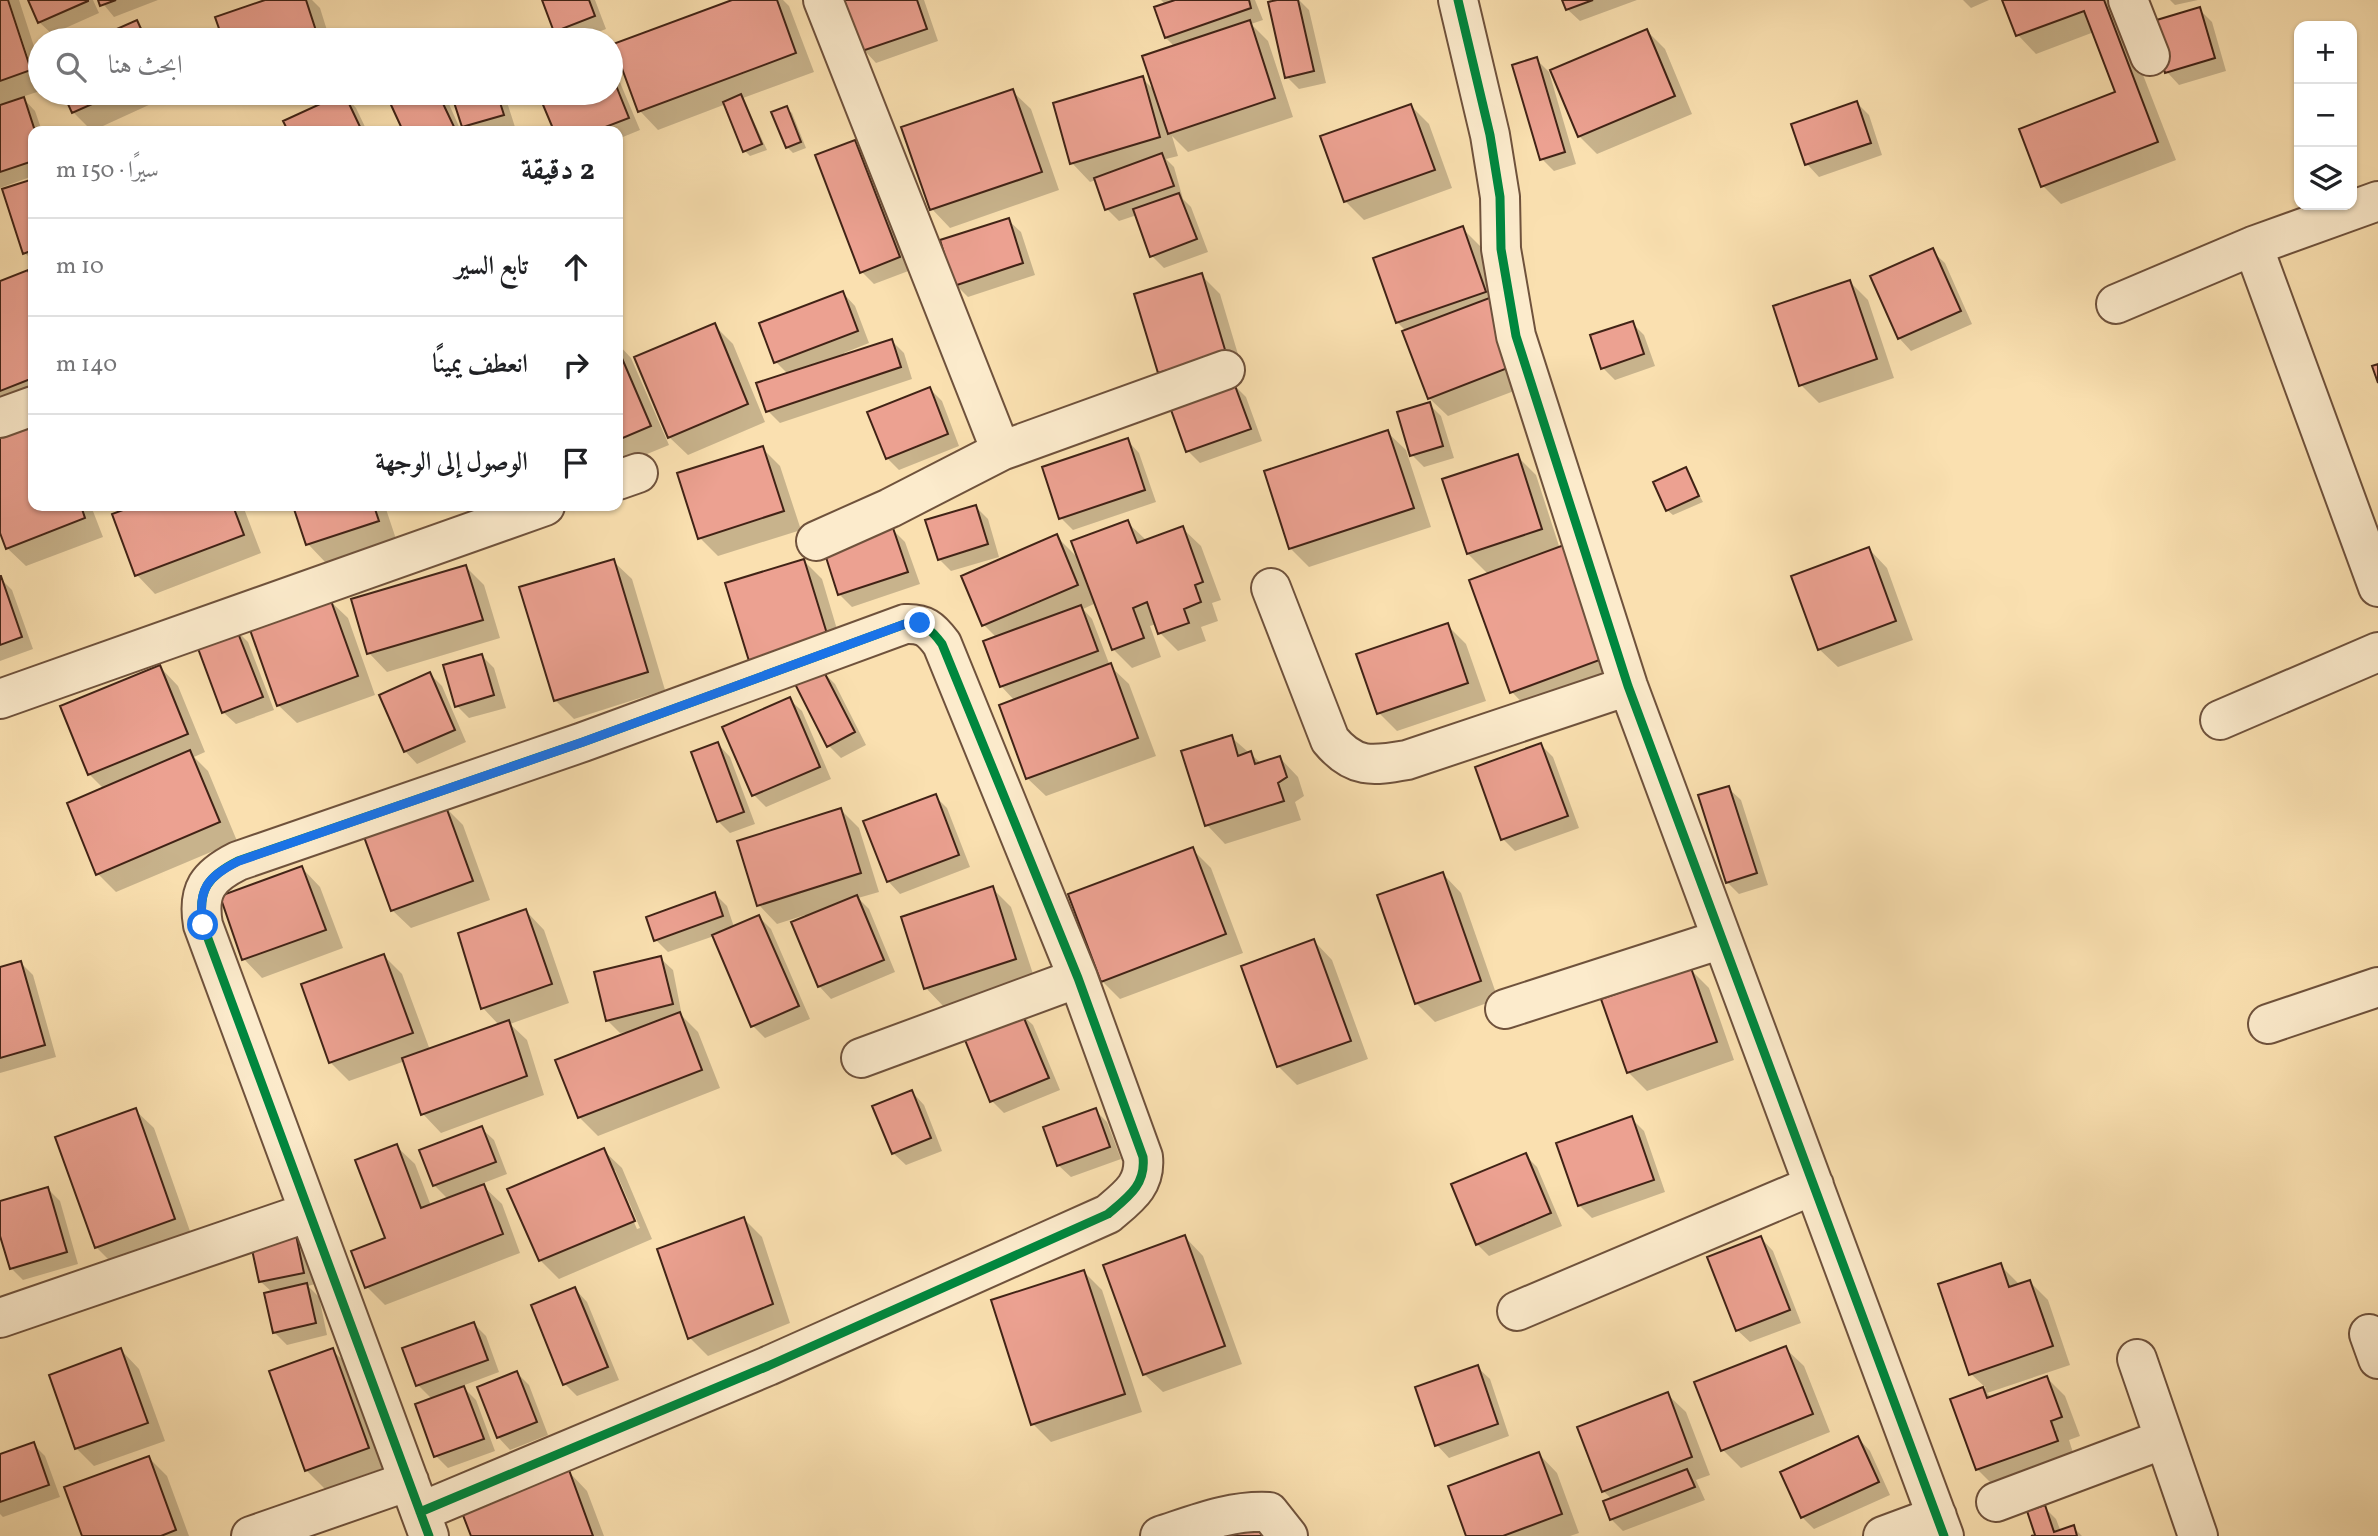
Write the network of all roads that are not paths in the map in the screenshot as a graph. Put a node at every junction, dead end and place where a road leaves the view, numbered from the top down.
1 (823, 0) edge
2 (1458, 0) edge
3 (2128, 0) edge
4 (2150, 56) dead end
5 (2378, 201) edge
6 (2253, 246) junction
7 (2116, 304) dead end
8 (1224, 370) dead end
9 (28, 408) edge
10 (0, 418) edge
11 (1001, 451) junction
12 (531, 511) edge
13 (816, 541) dead end
14 (2378, 587) edge
15 (1271, 588) dead end
16 (2378, 652) edge
17 (1628, 686) junction
18 (0, 698) edge
19 (2220, 720) dead end
20 (1722, 939) junction
21 (1078, 978) junction
22 (2378, 987) edge
23 (1505, 1009) dead end
24 (2268, 1024) dead end
25 (861, 1058) dead end
26 (1814, 1185) junction
27 (309, 1212) junction
28 (1517, 1311) dead end
29 (0, 1318) edge
30 (2137, 1359) dead end
31 (2164, 1439) junction
32 (1996, 1502) dead end
33 (419, 1510) edge
34 (1941, 1526) edge
35 (251, 1536) edge
36 (1160, 1536) edge
37 (1289, 1536) edge
38 (1883, 1536) edge
39 (2198, 1536) edge

1 - 11 street
2 - 17 street
3 - 4 street
5 - 6 street
6 - 7 street
6 - 14 street
8 - 11 street
9 - 10 street
11 - 13 street
12 - 18 street
15 - 17 street
16 - 19 street
17 - 20 street
20 - 23 street
20 - 26 street
21 - 25 street
21 - 27 street
21 - 33 street
22 - 24 street
26 - 28 street
26 - 34 street
27 - 29 street
27 - 33 street
30 - 31 street
31 - 32 street
31 - 39 street
33 - 35 street
34 - 38 street
36 - 37 street

